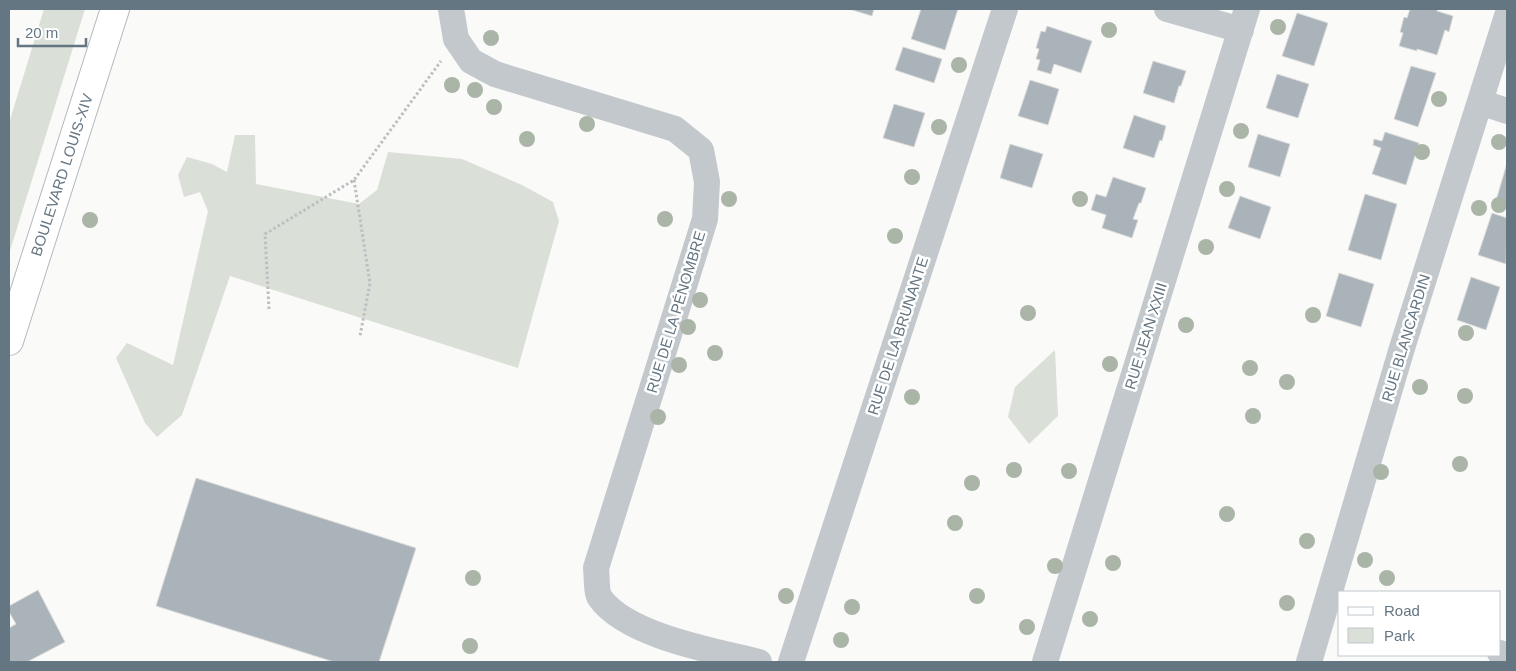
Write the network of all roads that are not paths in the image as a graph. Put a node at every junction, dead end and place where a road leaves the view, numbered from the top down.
1 (115, 9) edge
2 (451, 9) edge
3 (1005, 9) edge
4 (1166, 9) edge
5 (1507, 16) edge
6 (1244, 19) edge
7 (1480, 102) junction
8 (1507, 111) edge
9 (9, 341) edge
10 (1334, 602) edge
11 (760, 662) edge
12 (792, 662) edge
13 (1046, 662) edge
14 (1309, 662) edge

1 - 9 main road, BOULEVARD LOUIS-XIV
2 - 11 street, RUE DE LA PÉNOMBRE
3 - 12 street, RUE DE LA BRUNANTE
4 - 6 street
5 - 7 street, RUE BLANCARDIN
6 - 13 street, RUE JEAN XXIII
7 - 8 street
7 - 10 street, RUE BLANCARDIN
10 - 14 street, RUE BLANCARDIN

